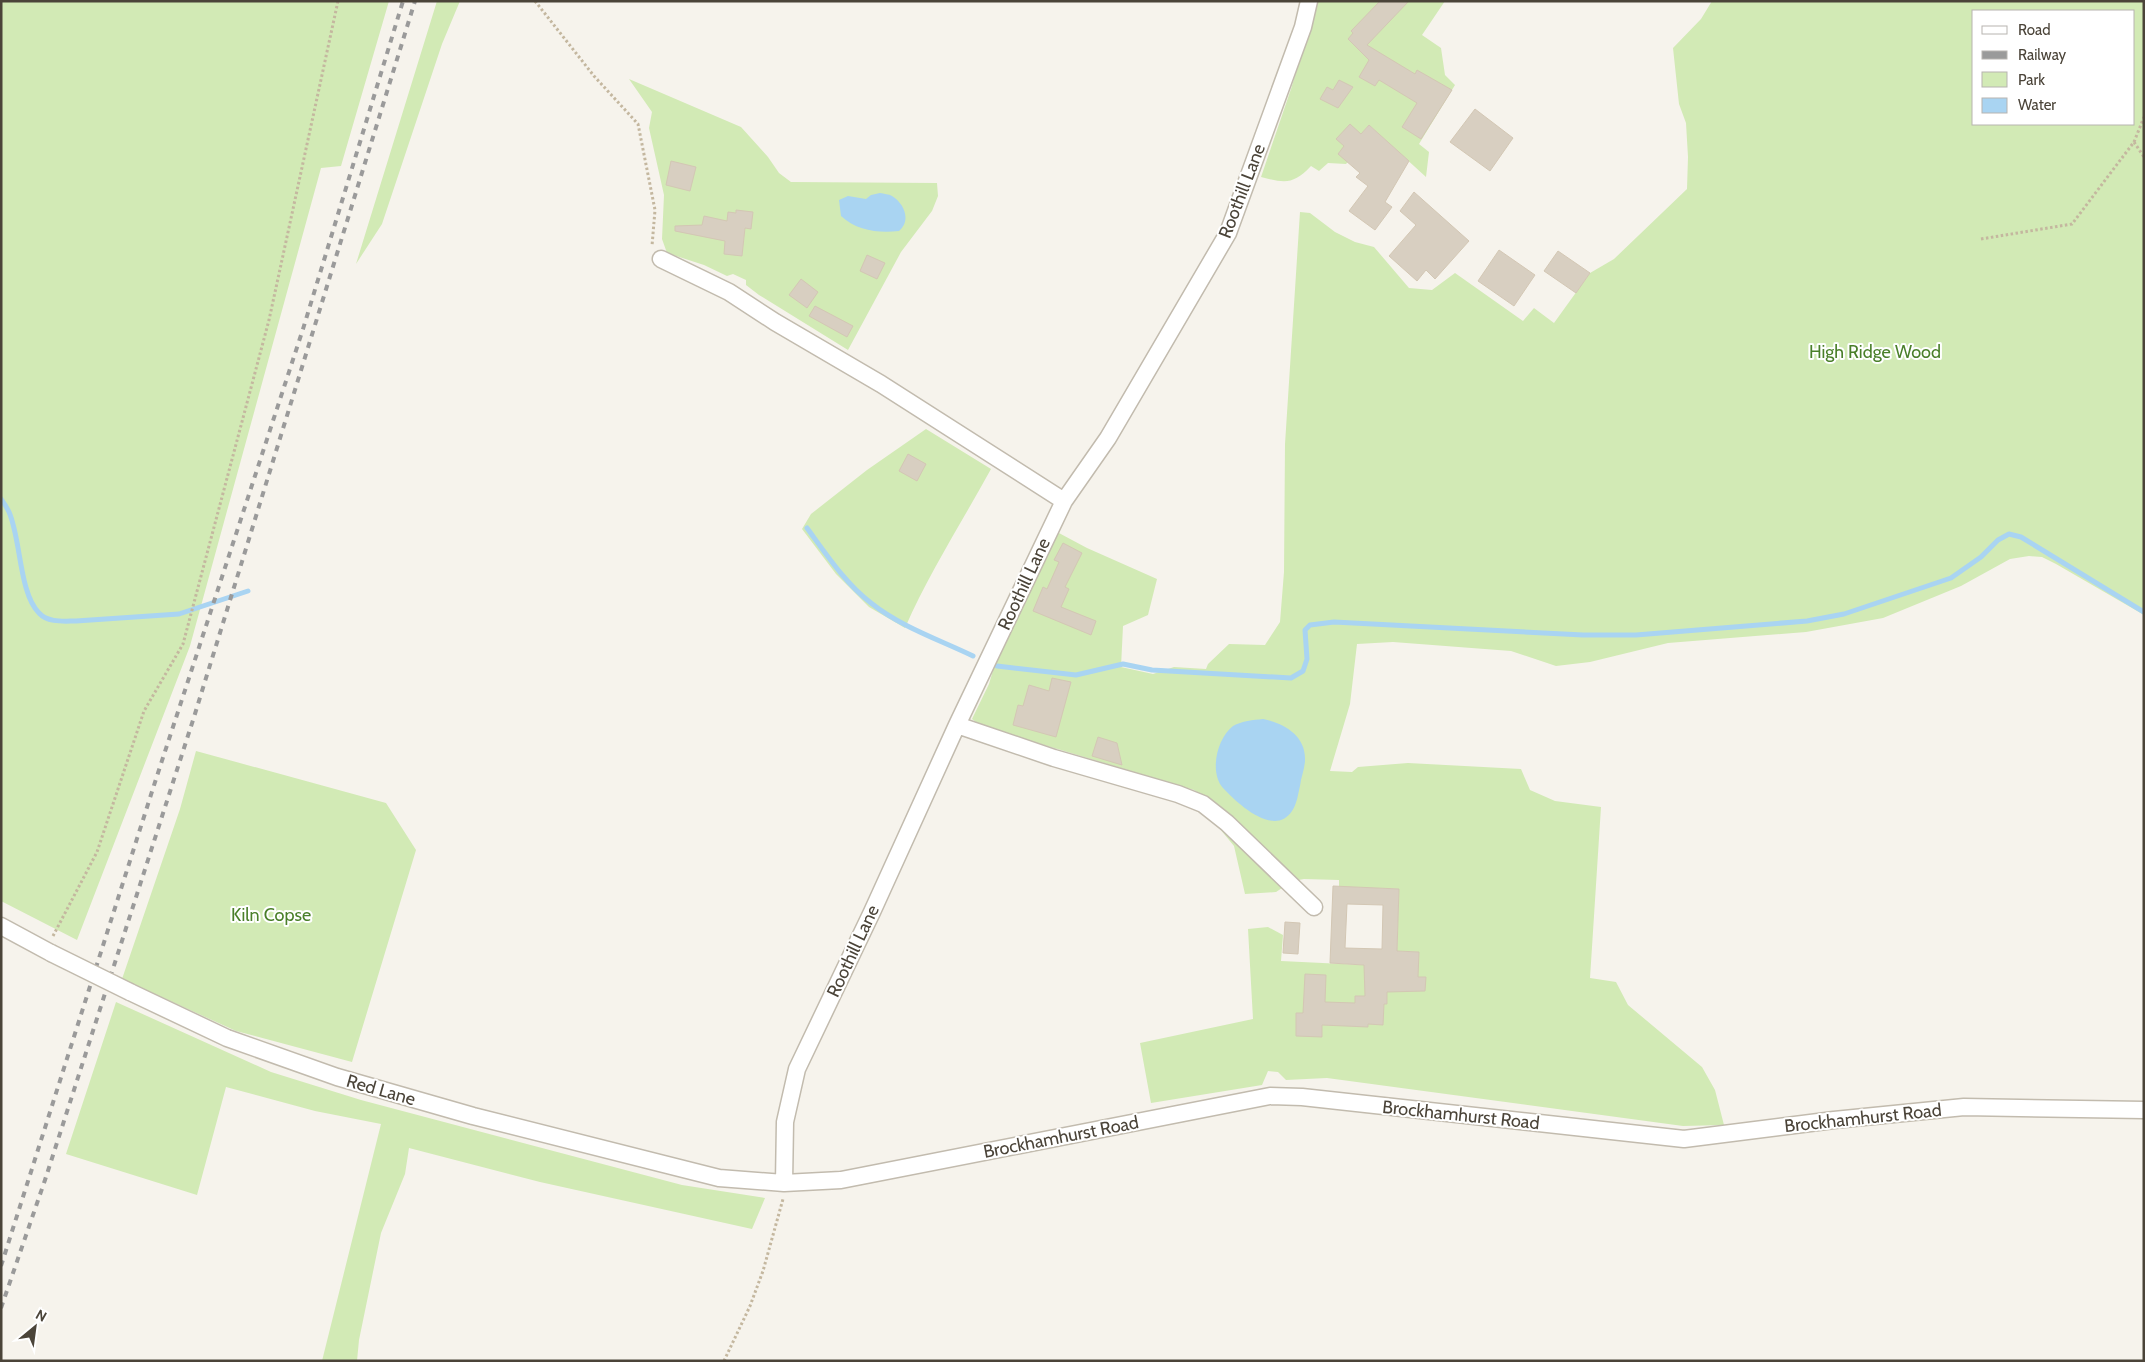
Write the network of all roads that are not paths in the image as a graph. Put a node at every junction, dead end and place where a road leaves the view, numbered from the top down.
1 (1309, 1) edge
2 (661, 259) road end
3 (1064, 501) junction
4 (957, 725) junction
5 (1314, 906) dead end
6 (1, 926) edge
7 (2144, 1110) edge
8 (784, 1183) junction

1 - 3 street, Roothill Lane
2 - 3 street
3 - 4 street, Roothill Lane
4 - 5 street
4 - 8 street, Roothill Lane
6 - 8 street, Red Lane, bridge
7 - 8 street, Brockhamhurst Road

